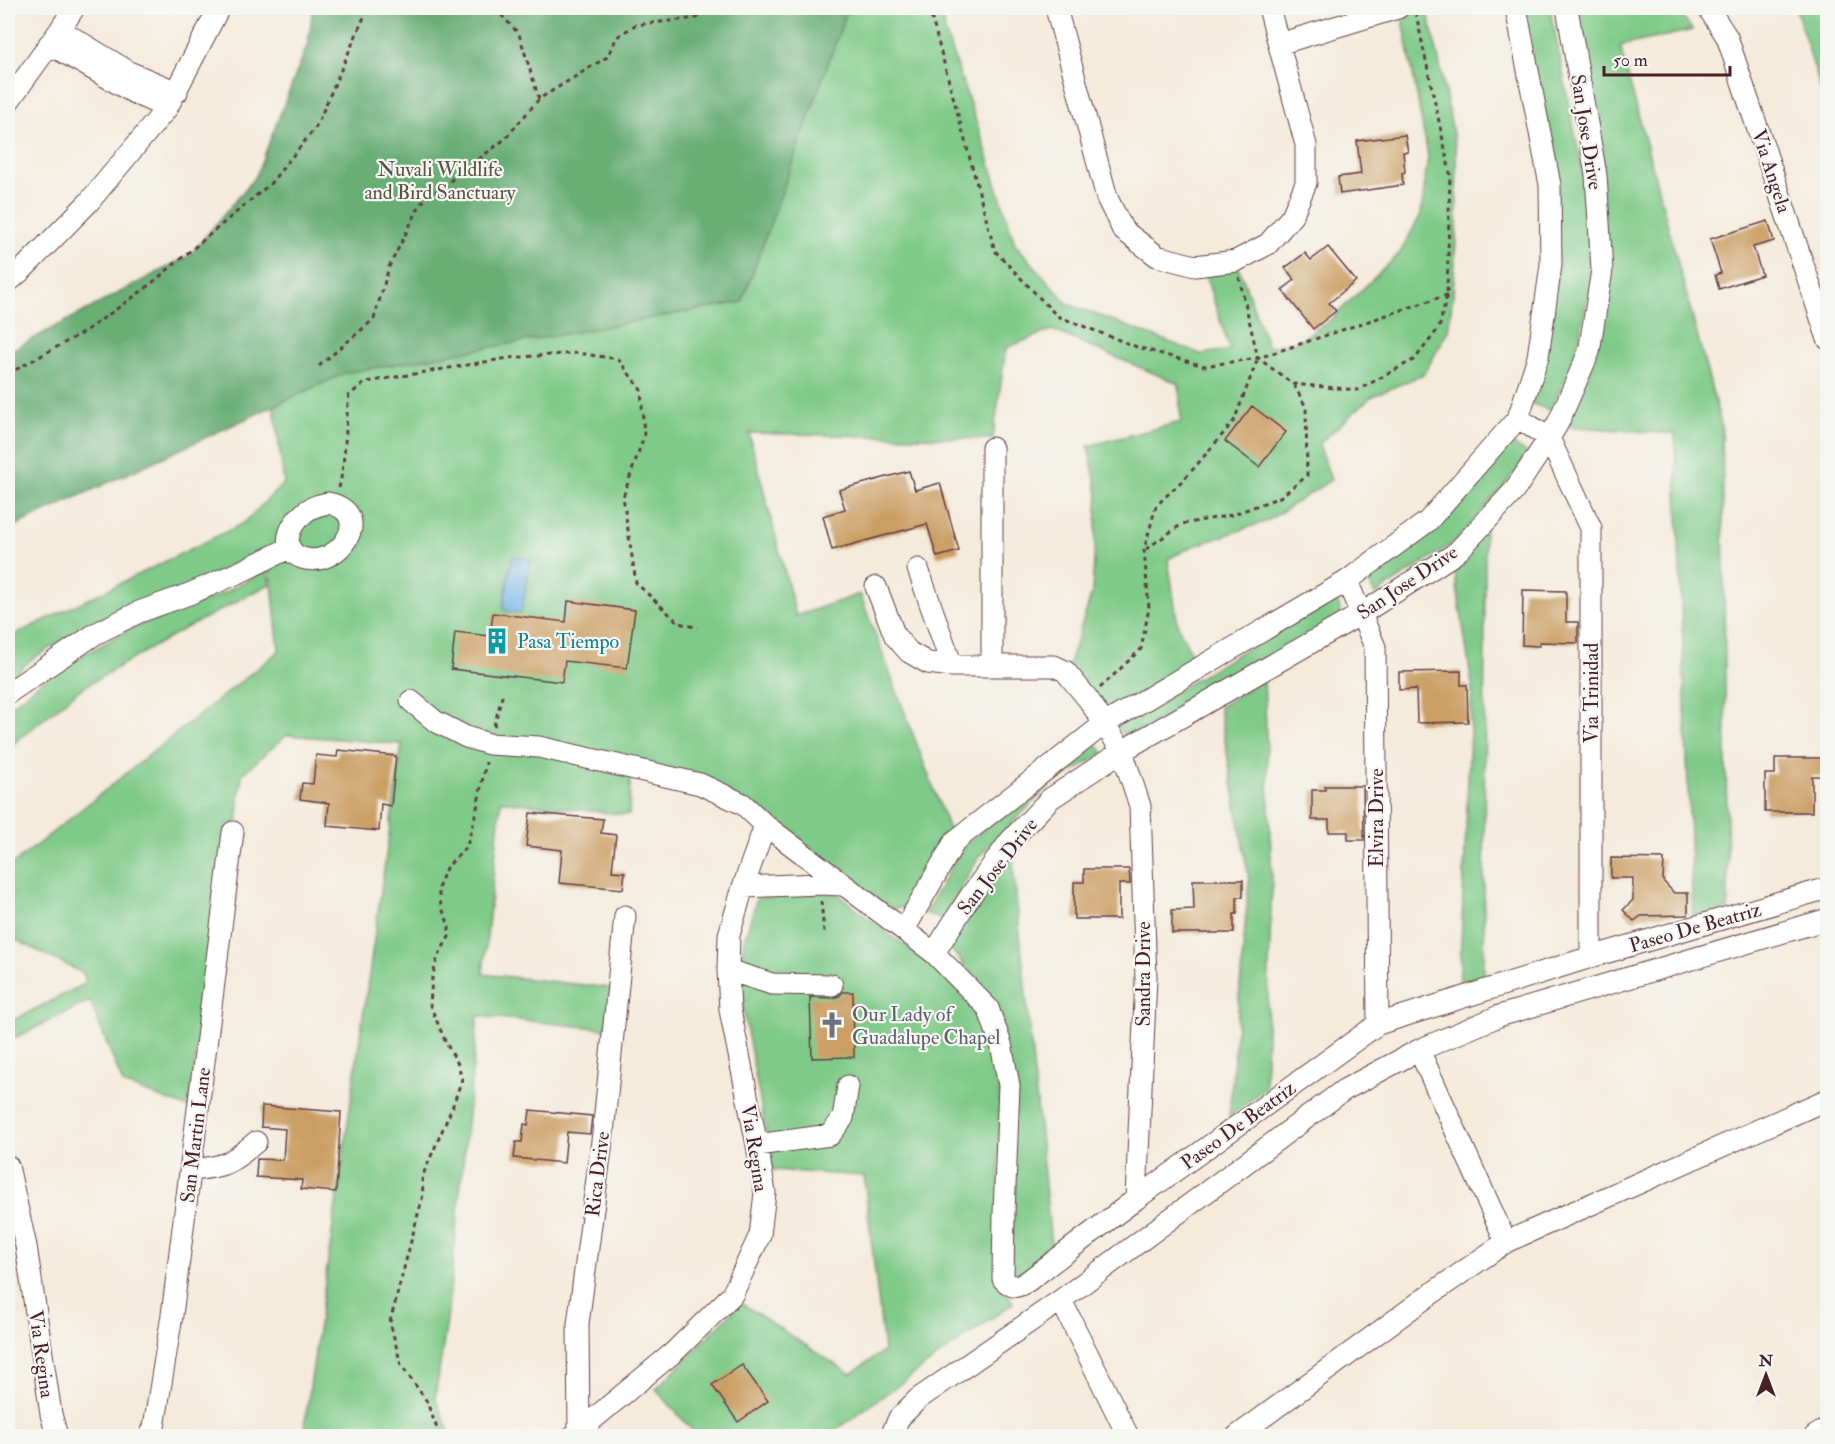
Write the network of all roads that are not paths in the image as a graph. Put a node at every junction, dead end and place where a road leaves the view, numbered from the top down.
1 (74, 8) edge
2 (219, 8) edge
3 (1056, 8) edge
4 (1269, 8) edge
5 (1398, 8) edge
6 (1516, 8) edge
7 (1567, 8) edge
8 (1708, 8) edge
9 (54, 37) junction
10 (1279, 44) junction
11 (172, 100) junction
12 (8, 102) edge
13 (8, 282) edge
14 (1827, 339) edge
15 (1518, 418) junction
16 (1550, 438) junction
17 (992, 448) dead end
18 (289, 548) junction
19 (918, 569) dead end
20 (1347, 581) junction
21 (876, 587) dead end
22 (1361, 614) junction
23 (952, 666) junction
24 (992, 666) junction
25 (8, 693) edge
26 (411, 701) dead end
27 (1104, 724) junction
28 (1122, 751) junction
29 (765, 825) junction
30 (233, 832) dead end
31 (842, 885) junction
32 (743, 887) junction
33 (1827, 888) edge
34 (625, 916) dead end
35 (1827, 919) edge
36 (904, 930) junction
37 (934, 953) junction
38 (1591, 957) junction
39 (728, 969) junction
40 (831, 985) dead end
41 (1378, 1023) junction
42 (1419, 1050) junction
43 (848, 1086) dead end
44 (1827, 1099) edge
45 (256, 1142) dead end
46 (757, 1145) junction
47 (8, 1166) edge
48 (191, 1170) junction
49 (1136, 1199) junction
50 (1506, 1242) junction
51 (1061, 1300) junction
52 (1827, 1428) edge
53 (576, 1434) edge
54 (57, 1437) edge
55 (150, 1437) edge
56 (891, 1437) edge
57 (1128, 1437) edge
58 (1237, 1437) edge
59 (1815, 1437) edge

1 - 9 street
2 - 11 street
3 - 10 street
4 - 10 street
5 - 10 street
6 - 15 street, San Jose Drive
7 - 16 street, San Jose Drive
8 - 14 street, Via Angela
9 - 11 street
9 - 12 street
11 - 13 street
15 - 16 street
15 - 20 street, San Jose Drive
16 - 22 street, San Jose Drive
16 - 38 street, Via Trinidad
17 - 24 street
18 - 18 street
18 - 25 street
19 - 23 street
20 - 22 street, Elvira Drive
20 - 27 street, San Jose Drive
21 - 23 street, Sandra Drive
22 - 28 street, San Jose Drive
22 - 41 street, Elvira Drive
23 - 24 street, Sandra Drive
24 - 27 street, Sandra Drive
26 - 29 street
27 - 28 street, Sandra Drive
27 - 36 street, San Jose Drive
28 - 37 street, San Jose Drive
28 - 49 street, Sandra Drive
29 - 31 street
29 - 32 street, Via Regina
30 - 48 street, San Martin Lane
31 - 32 street
31 - 36 street
32 - 39 street, Via Regina
33 - 38 street, Paseo De Beatriz
34 - 53 street, Rica Drive
35 - 42 street
36 - 37 street
37 - 49 street, Paseo De Beatriz
38 - 41 street, Paseo De Beatriz
39 - 40 street
39 - 46 street, Via Regina
41 - 49 street, Paseo De Beatriz
42 - 50 street
42 - 51 street
43 - 46 street
44 - 50 street
45 - 48 street
46 - 53 street, Via Regina
47 - 54 street, Via Regina
48 - 55 street, San Martin Lane
50 - 58 street
51 - 56 street
51 - 57 street
52 - 59 street

